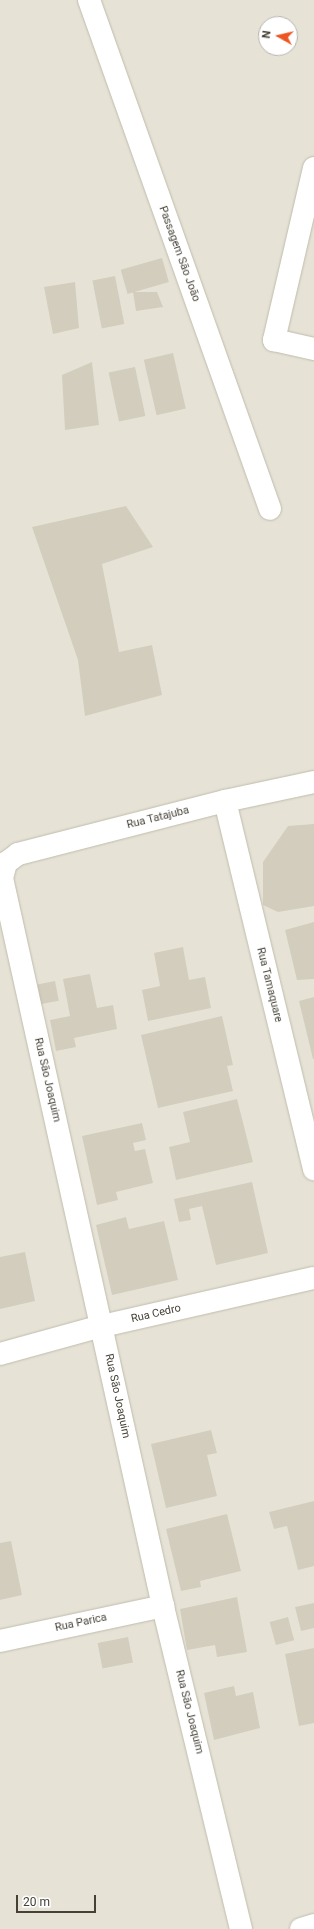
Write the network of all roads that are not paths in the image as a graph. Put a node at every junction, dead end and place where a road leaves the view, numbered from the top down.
1 (89, 0) edge
2 (314, 168) edge
3 (314, 349) edge
4 (270, 509) dead end
5 (314, 782) edge
6 (225, 801) junction
7 (6, 862) joint
8 (314, 1169) edge
9 (314, 1278) edge
10 (102, 1326) junction
11 (0, 1354) edge
12 (163, 1606) junction
13 (0, 1641) edge
14 (314, 1925) edge
15 (241, 1929) edge
16 (301, 1929) edge

1 - 4 street, Passagem São João
2 - 3 street
5 - 6 street, Rua Tatajuba
6 - 7 street, Rua Tatajuba
6 - 8 street, Rua Tamaquare
7 - 10 street, Rua São Joaquim
9 - 10 street, Rua Cedro
10 - 11 street, Rua Cedro
10 - 12 street, Rua São Joaquim
12 - 13 street, Rua Parica
12 - 15 street, Rua São Joaquim
14 - 16 street

